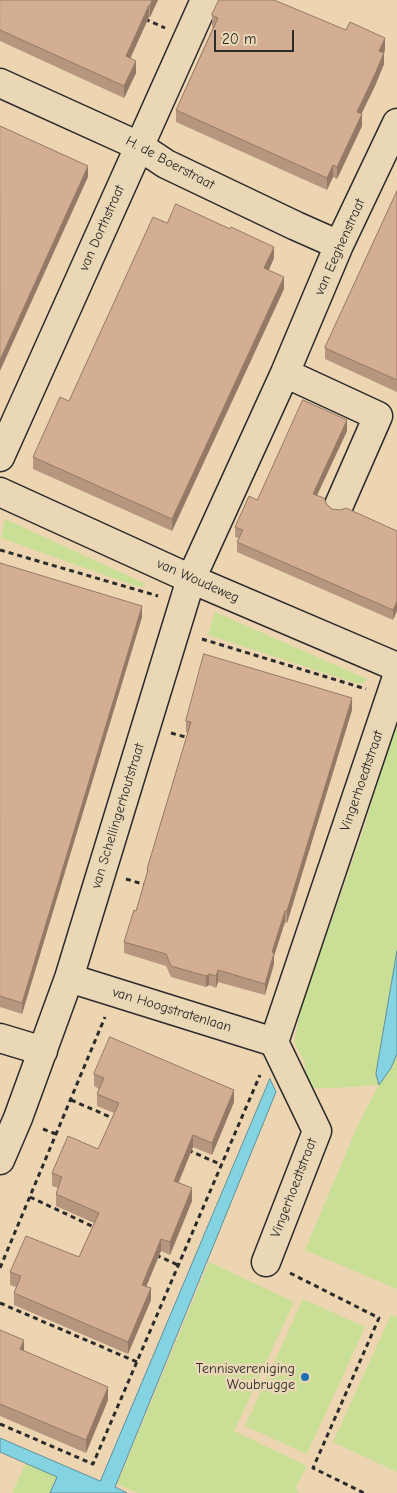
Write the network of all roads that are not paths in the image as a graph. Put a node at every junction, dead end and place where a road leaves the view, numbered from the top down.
1 (205, 0) edge
2 (0, 83) edge
3 (397, 123) edge
4 (139, 146) junction
5 (339, 246) junction
6 (285, 373) junction
7 (0, 457) edge
8 (0, 492) edge
9 (338, 505) dead end
10 (187, 591) junction
11 (397, 667) edge
12 (394, 686) edge
13 (69, 978) junction
14 (0, 1038) edge
15 (274, 1042) junction
16 (43, 1051) junction
17 (0, 1160) edge
18 (266, 1262) road end

1 - 4 street, van Dorthstraat
2 - 4 street, H. de Boerstraat
3 - 5 street, van Eeghenstraat
4 - 5 street, H. de Boerstraat
4 - 7 street, van Dorthstraat
5 - 6 street, van Eeghenstraat
6 - 9 street
6 - 10 street, van Eeghenstraat
8 - 10 street, van Woudeweg
10 - 11 street, van Woudeweg
10 - 13 street, van Schellingerhoutstraat
12 - 15 street, Vingerhoedtstraat
13 - 15 street, van Hoogstratenlaan
13 - 16 street, van Schellingerhoutstraat
14 - 16 street
15 - 18 street, Vingerhoedtstraat
16 - 17 street, van Schellingerhoutstraat

